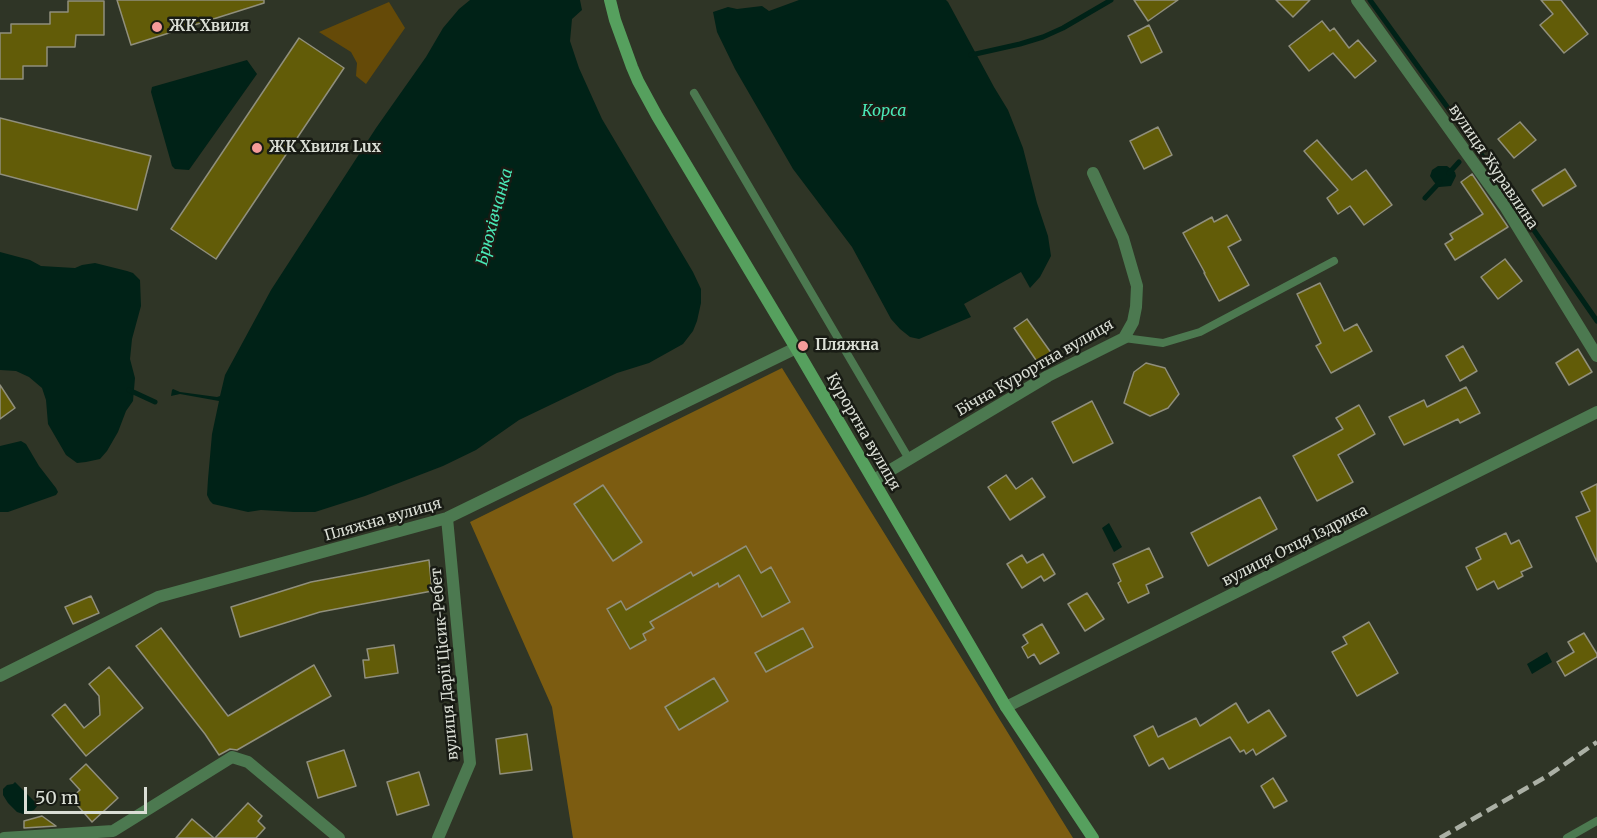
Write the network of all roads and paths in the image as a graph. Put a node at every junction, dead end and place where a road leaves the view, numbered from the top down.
1 (610, 0) edge
2 (1358, 0) edge
3 (694, 93) dead end
4 (1093, 173) dead end
5 (1334, 261) dead end
6 (1124, 338) junction
7 (796, 348) junction
8 (1597, 356) edge
9 (1597, 412) edge
10 (909, 459) junction
11 (873, 480) junction
12 (447, 518) junction
13 (0, 676) edge
14 (1006, 707) junction
15 (1597, 821) edge
16 (4, 838) edge
17 (339, 838) edge
18 (438, 838) edge
19 (1093, 838) edge
20 (1566, 838) edge

1 - 7 main road, Курортна вулиця
2 - 8 street, вулиця Журавлина
3 - 10 lane
4 - 6 street, Бічна Курортна вулиця
5 - 6 lane
6 - 10 street, Бічна Курортна вулиця
7 - 11 main road, Курортна вулиця
7 - 12 street, Пляжна вулиця
9 - 14 street, вулиця Отця Іздрика
10 - 11 street, Бічна Курортна вулиця
11 - 14 main road, Курортна вулиця
12 - 13 street, Пляжна вулиця
12 - 18 street, вулиця Дарії Цісик-Ребет
14 - 19 main road, Курортна вулиця
15 - 20 lane
16 - 17 street

